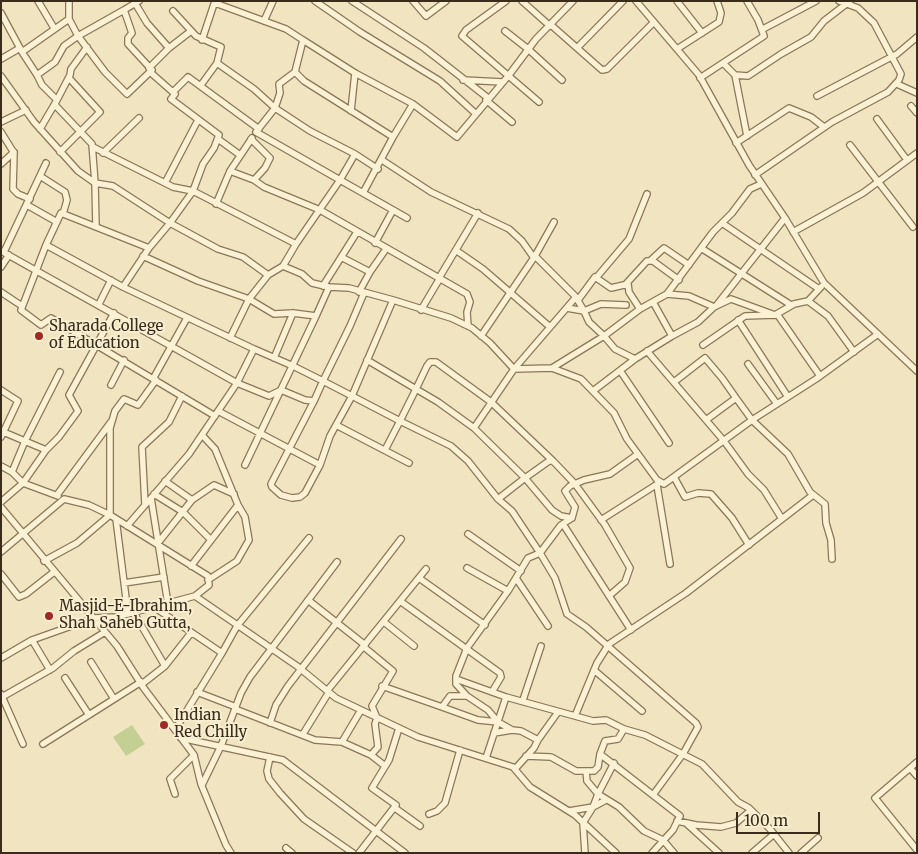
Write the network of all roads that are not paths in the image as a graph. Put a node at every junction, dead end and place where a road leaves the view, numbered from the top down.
1 (38, 1) edge
2 (69, 1) edge
3 (273, 1) edge
4 (315, 1) edge
5 (352, 1) edge
6 (413, 1) edge
7 (446, 1) edge
8 (506, 1) edge
9 (522, 1) edge
10 (573, 1) edge
11 (623, 1) edge
12 (636, 1) edge
13 (677, 1) edge
14 (717, 1) edge
15 (747, 1) edge
16 (816, 1) edge
17 (839, 1) edge
18 (137, 2) edge
19 (215, 2) edge
20 (848, 3) edge
21 (124, 10) junction
22 (173, 11) dead end
23 (1, 13) edge
24 (69, 19) junction
25 (264, 21) junction
26 (654, 22) junction
27 (550, 25) junction
28 (54, 28) junction
29 (763, 30) junction
30 (191, 31) junction
31 (505, 31) dead end
32 (702, 33) junction
33 (78, 36) junction
34 (917, 37) edge
35 (202, 40) junction
36 (303, 40) junction
37 (87, 47) junction
38 (169, 48) junction
39 (577, 48) junction
40 (528, 49) junction
41 (677, 49) junction
42 (21, 50) junction
43 (892, 56) junction
44 (1, 59) edge
45 (217, 64) junction
46 (724, 64) junction
47 (150, 70) junction
48 (294, 72) junction
49 (355, 73) junction
50 (37, 75) junction
51 (509, 75) junction
52 (735, 75) junction
53 (1, 76) edge
54 (69, 78) junction
55 (700, 78) junction
56 (463, 80) junction
57 (562, 80) dead end
58 (503, 82) junction
59 (897, 84) junction
60 (201, 85) junction
61 (173, 92) junction
62 (917, 92) edge
63 (817, 96) dead end
64 (487, 99) junction
65 (56, 102) junction
66 (539, 102) dead end
67 (413, 104) junction
68 (911, 106) dead end
69 (275, 108) junction
70 (26, 110) junction
71 (351, 111) junction
72 (475, 113) junction
73 (917, 113) edge
74 (140, 118) dead end
75 (877, 119) dead end
76 (198, 120) junction
77 (1, 122) edge
78 (512, 122) dead end
79 (824, 127) junction
80 (40, 129) junction
81 (257, 131) junction
82 (1, 132) edge
83 (81, 132) junction
84 (747, 136) junction
85 (394, 137) junction
86 (218, 139) junction
87 (251, 139) junction
88 (736, 143) junction
89 (850, 144) dead end
90 (93, 148) junction
91 (14, 152) junction
92 (60, 152) junction
93 (103, 152) junction
94 (917, 153) edge
95 (355, 154) junction
96 (240, 155) junction
97 (382, 160) junction
98 (907, 160) junction
99 (46, 163) dead end
100 (1, 164) edge
101 (378, 169) junction
102 (230, 171) junction
103 (755, 175) junction
104 (40, 176) junction
105 (254, 180) junction
106 (340, 180) junction
107 (878, 182) junction
108 (165, 183) junction
109 (95, 184) junction
110 (760, 184) junction
111 (193, 190) junction
112 (363, 194) junction
113 (647, 194) dead end
114 (28, 202) junction
115 (216, 204) junction
116 (320, 210) junction
117 (393, 210) junction
118 (478, 213) junction
119 (63, 214) junction
120 (407, 218) dead end
121 (785, 218) junction
122 (58, 222) junction
123 (554, 222) dead end
124 (170, 223) junction
125 (722, 223) junction
126 (96, 227) junction
127 (913, 227) dead end
128 (356, 232) junction
129 (793, 232) junction
130 (375, 243) junction
131 (296, 244) junction
132 (46, 245) junction
133 (148, 248) junction
134 (701, 248) junction
135 (386, 249) junction
136 (759, 249) junction
137 (456, 252) junction
138 (5, 253) edge
139 (143, 256) junction
140 (341, 257) junction
141 (534, 257) junction
142 (651, 260) junction
143 (689, 265) junction
144 (284, 266) junction
145 (1, 267) edge
146 (37, 271) junction
147 (370, 272) junction
148 (741, 272) junction
149 (268, 276) junction
150 (439, 278) junction
151 (596, 278) junction
152 (111, 280) junction
153 (679, 280) junction
154 (824, 283) junction
155 (625, 285) junction
156 (123, 287) junction
157 (326, 287) junction
158 (819, 289) junction
159 (1, 292) edge
160 (362, 293) junction
161 (509, 294) junction
162 (667, 294) junction
163 (249, 299) junction
164 (577, 299) junction
165 (393, 300) junction
166 (808, 301) junction
167 (653, 302) junction
168 (99, 304) junction
169 (626, 305) dead end
170 (22, 306) junction
171 (791, 306) junction
172 (714, 307) junction
173 (566, 308) junction
174 (640, 309) junction
175 (421, 310) junction
176 (584, 310) junction
177 (114, 313) junction
178 (293, 313) junction
179 (776, 314) junction
180 (316, 316) junction
181 (188, 318) junction
182 (738, 320) junction
183 (468, 326) junction
184 (550, 327) junction
185 (878, 334) junction
186 (481, 336) junction
187 (604, 336) junction
188 (672, 336) junction
189 (230, 338) junction
190 (96, 344) junction
191 (703, 345) dead end
192 (172, 346) junction
193 (254, 349) junction
194 (647, 351) junction
195 (854, 352) junction
196 (274, 358) junction
197 (635, 359) junction
198 (124, 360) junction
199 (367, 360) junction
200 (748, 364) dead end
201 (293, 366) junction
202 (514, 368) junction
203 (552, 368) junction
204 (917, 371) edge
205 (60, 372) dead end
206 (621, 372) junction
207 (820, 376) junction
208 (155, 379) junction
209 (323, 381) junction
210 (237, 382) junction
211 (674, 382) junction
212 (111, 385) dead end
213 (416, 389) junction
214 (1, 390) edge
215 (281, 390) junction
216 (592, 391) junction
217 (182, 396) junction
218 (352, 396) junction
219 (736, 398) junction
220 (788, 398) junction
221 (314, 401) junction
222 (491, 402) junction
223 (778, 404) junction
224 (217, 414) junction
225 (112, 420) junction
226 (706, 420) junction
227 (752, 420) junction
228 (400, 421) junction
229 (336, 425) junction
230 (474, 428) junction
231 (2, 433) edge
232 (260, 433) junction
233 (202, 435) junction
234 (25, 441) junction
235 (724, 441) junction
236 (669, 443) dead end
237 (289, 448) junction
238 (46, 450) junction
239 (385, 450) junction
240 (638, 454) junction
241 (553, 461) junction
242 (409, 463) dead end
243 (245, 465) dead end
244 (320, 465) junction
245 (1, 466) edge
246 (12, 472) junction
247 (674, 477) junction
248 (525, 478) junction
249 (166, 481) junction
250 (23, 483) junction
251 (659, 483) junction
252 (575, 484) junction
253 (234, 494) junction
254 (57, 495) junction
255 (813, 495) junction
256 (153, 496) junction
257 (64, 499) junction
258 (192, 500) junction
259 (498, 500) junction
260 (1, 502) edge
261 (145, 505) junction
262 (238, 505) junction
263 (1, 506) edge
264 (183, 512) junction
265 (113, 517) junction
266 (572, 518) junction
267 (782, 519) junction
268 (602, 520) junction
269 (562, 524) junction
270 (127, 526) junction
271 (468, 534) dead end
272 (24, 535) junction
273 (309, 538) dead end
274 (401, 539) dead end
275 (211, 540) junction
276 (158, 544) junction
277 (749, 544) junction
278 (1, 552) edge
279 (540, 553) junction
280 (832, 559) dead end
281 (44, 561) junction
282 (337, 562) dead end
283 (670, 564) dead end
284 (191, 566) junction
285 (467, 568) dead end
286 (426, 569) dead end
287 (521, 571) junction
288 (54, 572) junction
289 (1, 574) edge
290 (164, 577) junction
291 (419, 578) junction
292 (516, 578) junction
293 (208, 580) junction
294 (124, 583) junction
295 (508, 591) junction
296 (195, 596) junction
297 (609, 596) junction
298 (308, 600) junction
299 (400, 602) junction
300 (168, 604) junction
301 (154, 607) junction
302 (131, 613) junction
303 (94, 618) junction
304 (384, 622) junction
305 (337, 623) junction
306 (485, 625) junction
307 (237, 626) junction
308 (548, 626) dead end
309 (631, 630) junction
310 (105, 632) junction
311 (190, 633) junction
312 (32, 640) junction
313 (364, 646) junction
314 (414, 646) dead end
315 (541, 646) dead end
316 (608, 646) junction
317 (271, 648) junction
318 (467, 648) junction
319 (222, 653) junction
320 (1, 658) edge
321 (91, 662) dead end
322 (165, 666) junction
323 (300, 669) junction
324 (50, 670) junction
325 (594, 670) junction
326 (65, 678) dead end
327 (456, 682) junction
328 (141, 683) junction
329 (382, 686) junction
330 (197, 692) junction
331 (328, 692) junction
332 (492, 692) junction
333 (2, 695) edge
334 (450, 696) junction
335 (467, 696) junction
336 (506, 697) junction
337 (114, 699) junction
338 (523, 700) junction
339 (442, 707) junction
340 (235, 708) junction
341 (361, 710) junction
342 (642, 711) dead end
343 (558, 712) junction
344 (89, 715) junction
345 (575, 716) junction
346 (377, 718) junction
347 (498, 722) junction
348 (270, 723) junction
349 (399, 728) junction
350 (624, 729) junction
351 (175, 730) junction
352 (512, 730) junction
353 (494, 733) junction
354 (303, 734) junction
355 (181, 738) junction
356 (538, 740) junction
357 (342, 742) junction
358 (23, 744) dead end
359 (43, 744) dead end
360 (221, 746) junction
361 (460, 750) junction
362 (600, 754) junction
363 (683, 754) junction
364 (194, 755) junction
365 (371, 755) junction
366 (526, 756) junction
367 (270, 757) junction
368 (486, 758) junction
369 (917, 762) edge
370 (614, 763) junction
371 (385, 766) junction
372 (910, 768) junction
373 (515, 769) junction
374 (586, 771) junction
375 (917, 776) edge
376 (202, 785) junction
377 (175, 794) dead end
378 (598, 794) junction
379 (653, 795) junction
380 (606, 800) junction
381 (593, 807) junction
382 (395, 808) junction
383 (751, 810) junction
384 (569, 811) junction
385 (429, 814) dead end
386 (677, 821) junction
387 (583, 822) junction
388 (686, 823) junction
389 (420, 826) dead end
390 (375, 831) junction
391 (774, 834) junction
392 (818, 838) dead end
393 (663, 840) junction
394 (286, 848) dead end
395 (917, 850) edge
396 (231, 853) edge
397 (292, 853) edge
398 (353, 853) edge
399 (359, 853) edge
400 (405, 853) edge
401 (585, 853) edge
402 (616, 853) edge
403 (652, 853) edge
404 (674, 853) edge
405 (719, 853) edge
406 (752, 853) edge
407 (789, 853) edge
408 (801, 853) edge

1 - 28 street
2 - 24 street
3 - 25 street
4 - 72 street
5 - 56 street
6 - 7 street
8 - 51 street
9 - 27 street
10 - 27 street
11 - 39 street
12 - 26 street
13 - 32 street
14 - 32 street
15 - 29 street
16 - 29 street
17 - 20 street
18 - 21 street
18 - 38 street
19 - 25 street
19 - 35 street
20 - 43 street
20 - 52 street
21 - 33 street
21 - 47 street
22 - 30 street
23 - 42 street
24 - 28 street
24 - 33 street
25 - 36 street
26 - 39 street
26 - 41 street
27 - 39 street
27 - 40 street
28 - 42 street
29 - 46 street
30 - 35 street
30 - 38 street
31 - 40 street
32 - 41 street
33 - 37 street
33 - 50 street
34 - 43 street
35 - 45 street
36 - 48 street
36 - 49 street
37 - 47 street
37 - 54 street
38 - 47 street
40 - 51 street
40 - 57 street
41 - 55 street
42 - 44 street
42 - 50 street
43 - 59 street
43 - 63 street
45 - 60 street
45 - 69 street
46 - 52 street
46 - 55 street
47 - 61 street
48 - 69 street
48 - 71 street
49 - 67 street
49 - 71 street
50 - 65 street
51 - 58 street
51 - 66 street
52 - 84 street
53 - 70 street
54 - 65 street
54 - 83 street
55 - 88 street
56 - 58 street
56 - 64 street
58 - 64 street
59 - 62 street
59 - 79 street
60 - 61 street
60 - 81 street
61 - 76 street
64 - 72 street
64 - 78 street
65 - 80 street
65 - 83 street
67 - 72 street
67 - 85 street
68 - 73 street
69 - 81 street
69 - 95 street
70 - 77 street
70 - 80 street
71 - 85 street
74 - 93 street
75 - 98 street
76 - 86 street
76 - 108 street
79 - 84 street
79 - 103 street
80 - 92 street
81 - 87 street
81 - 106 street
82 - 91 street
83 - 90 street
83 - 92 street
84 - 88 street
85 - 97 street
86 - 96 street
86 - 111 street
87 - 96 street
87 - 105 street
88 - 103 street
89 - 107 street
90 - 93 street
90 - 109 street
91 - 100 street
91 - 114 street
92 - 109 street
93 - 108 street
94 - 98 street
95 - 101 street
95 - 106 street
96 - 102 street
97 - 101 street
97 - 118 street
98 - 107 street
99 - 104 street
101 - 112 street
102 - 105 street
102 - 115 street
103 - 110 street
104 - 114 street
104 - 119 street
105 - 116 street
106 - 112 street
106 - 116 street
107 - 127 street
107 - 129 street
108 - 111 street
109 - 124 street
109 - 126 street
110 - 121 street
110 - 125 street
111 - 115 street
111 - 124 street
112 - 117 street
113 - 151 street
114 - 122 street
114 - 138 street
115 - 131 street
116 - 128 street
116 - 131 street
117 - 120 street
117 - 130 street
118 - 137 street
118 - 141 street
119 - 122 street
119 - 126 street
121 - 129 street
121 - 136 street
122 - 132 street
123 - 141 street
124 - 133 street
124 - 149 street
125 - 134 street
125 - 136 street
126 - 133 street
128 - 130 street
128 - 140 street
129 - 154 street
130 - 135 street
131 - 144 street
132 - 146 street
132 - 152 street
133 - 139 street
134 - 143 street
134 - 148 street
135 - 147 street
135 - 150 street
136 - 148 street
136 - 158 street
137 - 150 street
137 - 161 street
138 - 145 street
138 - 146 street
139 - 156 street
139 - 163 street
140 - 147 street
140 - 157 street
141 - 161 street
141 - 164 street
142 - 143 street
142 - 153 street
142 - 155 street
143 - 153 street
144 - 149 street
144 - 157 street
146 - 168 street
146 - 170 street
147 - 160 street
148 - 171 street
148 - 172 street
149 - 163 street
150 - 175 street
150 - 183 street
151 - 155 street
151 - 164 street
152 - 156 street
152 - 168 street
153 - 162 street
154 - 158 street
154 - 185 street
155 - 174 street
156 - 181 street
157 - 160 street
157 - 180 street
158 - 166 street
159 - 170 street
160 - 165 street
160 - 209 street
161 - 184 street
161 - 186 street
162 - 167 street
162 - 172 street
163 - 178 street
163 - 189 street
164 - 173 street
164 - 176 street
165 - 175 street
165 - 199 street
166 - 171 street
166 - 195 street
167 - 174 street
167 - 188 street
168 - 177 street
169 - 176 street
170 - 190 street
171 - 179 street
172 - 179 street
172 - 188 street
173 - 176 street
173 - 184 street
174 - 187 street
175 - 183 street
176 - 187 street
177 - 190 street
177 - 192 street
178 - 180 street
178 - 196 street
179 - 182 street
179 - 207 street
180 - 201 street
181 - 189 street
181 - 192 street
182 - 191 street
182 - 220 street
183 - 186 street
184 - 202 street
185 - 195 street
185 - 204 street
186 - 202 street
187 - 197 street
187 - 203 street
188 - 194 street
189 - 193 street
190 - 198 street
190 - 238 street
192 - 208 street
192 - 210 street
193 - 196 street
193 - 210 street
194 - 197 street
194 - 211 street
195 - 207 street
196 - 201 street
197 - 206 street
198 - 208 street
198 - 212 street
199 - 213 street
199 - 218 street
200 - 223 street
201 - 209 street
201 - 215 street
202 - 203 street
202 - 222 street
203 - 216 street
205 - 234 street
206 - 216 street
206 - 236 street
207 - 220 street
208 - 217 street
208 - 225 street
209 - 218 street
209 - 221 street
210 - 215 street
210 - 224 street
211 - 219 street
211 - 226 street
213 - 222 street
213 - 228 street
213 - 230 street
214 - 231 street
215 - 221 street
215 - 232 street
216 - 240 street
217 - 224 street
217 - 261 street
218 - 228 street
218 - 229 street
219 - 226 street
219 - 227 street
220 - 223 street
221 - 237 street
222 - 230 street
222 - 241 street
223 - 227 street
224 - 232 street
224 - 233 street
225 - 254 street
225 - 265 street
226 - 235 street
227 - 235 street
227 - 255 street
228 - 239 street
228 - 259 street
229 - 239 street
229 - 244 street
230 - 248 street
231 - 234 street
232 - 237 street
232 - 243 street
233 - 249 street
233 - 253 street
234 - 238 street
234 - 246 street
235 - 247 street
235 - 267 street
237 - 244 street
237 - 244 street
238 - 250 street
239 - 242 street
240 - 251 street
240 - 252 street
241 - 248 street
241 - 252 street
245 - 246 street
246 - 250 street
247 - 251 street
247 - 277 street
248 - 259 street
248 - 266 street
249 - 256 street
249 - 258 street
250 - 254 street
250 - 260 street
251 - 268 street
251 - 283 street
252 - 266 street
252 - 268 street
253 - 258 street
253 - 262 street
254 - 257 street
255 - 267 street
255 - 280 street
256 - 261 street
256 - 264 street
256 - 276 street
257 - 265 street
257 - 272 street
258 - 264 street
259 - 279 street
261 - 270 street
262 - 275 street
262 - 293 street
263 - 272 street
264 - 275 street
264 - 276 street
265 - 270 street
265 - 281 street
265 - 294 street
266 - 269 street
267 - 277 street
268 - 297 street
269 - 279 street
269 - 297 street
270 - 276 street
271 - 287 street
272 - 278 street
272 - 281 street
273 - 307 street
274 - 305 street
275 - 284 street
276 - 284 street
276 - 290 street
277 - 309 street
279 - 287 street
279 - 316 street
281 - 288 street
282 - 298 street
284 - 293 street
285 - 295 street
286 - 291 street
287 - 292 street
288 - 289 street
288 - 303 street
290 - 294 street
290 - 300 street
291 - 299 street
291 - 306 street
292 - 295 street
292 - 308 street
293 - 296 street
294 - 302 street
295 - 306 street
296 - 300 street
296 - 307 street
297 - 309 street
298 - 305 street
298 - 317 street
299 - 304 street
299 - 318 street
300 - 301 street
301 - 302 street
301 - 311 street
302 - 303 street
302 - 322 street
303 - 310 street
303 - 312 street
304 - 313 street
304 - 314 street
305 - 313 street
305 - 323 street
306 - 318 street
307 - 317 street
307 - 319 street
309 - 316 street
310 - 324 street
310 - 328 street
311 - 319 street
311 - 322 street
312 - 320 street
312 - 324 street
313 - 329 street
313 - 331 street
315 - 338 street
316 - 325 street
316 - 363 street
317 - 323 street
317 - 340 street
318 - 327 street
318 - 332 street
319 - 330 street
321 - 337 street
322 - 328 street
323 - 331 street
323 - 348 street
324 - 333 street
325 - 342 street
325 - 345 street
326 - 344 street
327 - 332 street
327 - 334 street
327 - 335 street
328 - 337 street
328 - 351 street
329 - 339 street
329 - 346 street
330 - 340 street
330 - 351 street
331 - 341 street
331 - 354 street
332 - 336 street
333 - 358 street
334 - 335 street
334 - 339 street
335 - 347 street
336 - 338 street
336 - 347 street
337 - 344 street
338 - 343 street
339 - 347 street
340 - 348 street
340 - 360 street
341 - 346 street
341 - 357 street
343 - 345 street
343 - 356 street
344 - 359 street
345 - 350 street
346 - 349 street
346 - 365 street
347 - 352 street
347 - 353 street
348 - 354 street
349 - 361 street
349 - 371 street
350 - 362 street
350 - 363 street
351 - 355 street
352 - 353 street
352 - 356 street
353 - 368 street
354 - 357 street
355 - 360 street
355 - 364 street
356 - 366 street
357 - 365 street
360 - 367 street
360 - 376 street
361 - 368 street
361 - 385 street
362 - 370 street
362 - 374 street
363 - 379 street
363 - 383 street
364 - 376 street
364 - 377 street
365 - 371 street
366 - 373 street
366 - 374 street
367 - 390 street
367 - 398 street
368 - 373 street
369 - 372 street
370 - 378 street
370 - 379 street
371 - 382 street
372 - 375 street
372 - 395 street
373 - 384 street
374 - 378 street
376 - 396 street
378 - 380 street
378 - 381 street
379 - 386 street
380 - 381 street
380 - 393 street
381 - 384 street
381 - 387 street
382 - 389 street
382 - 390 street
383 - 388 street
383 - 391 street
384 - 387 street
386 - 388 street
386 - 393 street
387 - 401 street
387 - 402 street
388 - 405 street
390 - 399 street
390 - 400 street
391 - 406 street
391 - 407 street
392 - 408 street
393 - 403 street
393 - 404 street
394 - 397 street

